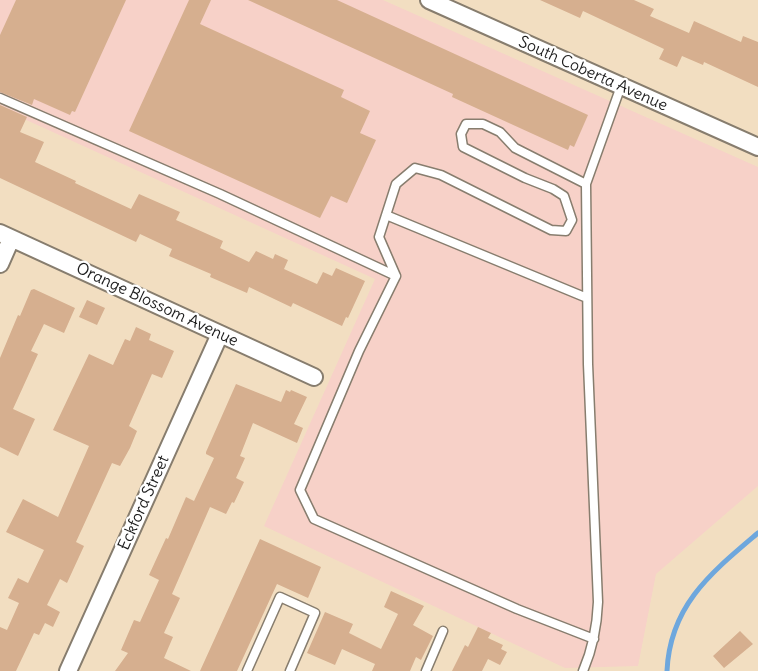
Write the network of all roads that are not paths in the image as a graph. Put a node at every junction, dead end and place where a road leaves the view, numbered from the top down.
1 (429, 0) edge
2 (621, 86) junction
3 (0, 99) edge
4 (758, 147) edge
5 (586, 184) junction
6 (386, 215) junction
7 (6, 236) edge
8 (0, 264) edge
9 (396, 276) junction
10 (587, 298) junction
11 (220, 334) junction
12 (314, 377) dead end
13 (443, 631) dead end
14 (594, 639) junction
15 (68, 671) edge
16 (247, 671) edge
17 (290, 671) edge
18 (426, 671) edge
19 (583, 671) edge

1 - 2 street, South Coberta Avenue
2 - 4 street, South Coberta Avenue
2 - 5 lane
3 - 9 lane
5 - 6 lane
5 - 10 lane
6 - 9 lane
6 - 10 lane
7 - 8 street
7 - 11 street, Orange Blossom Avenue
9 - 14 lane
10 - 14 lane
11 - 12 street, Orange Blossom Avenue
11 - 15 street, Eckford Street
13 - 18 lane
14 - 19 lane
16 - 17 lane

